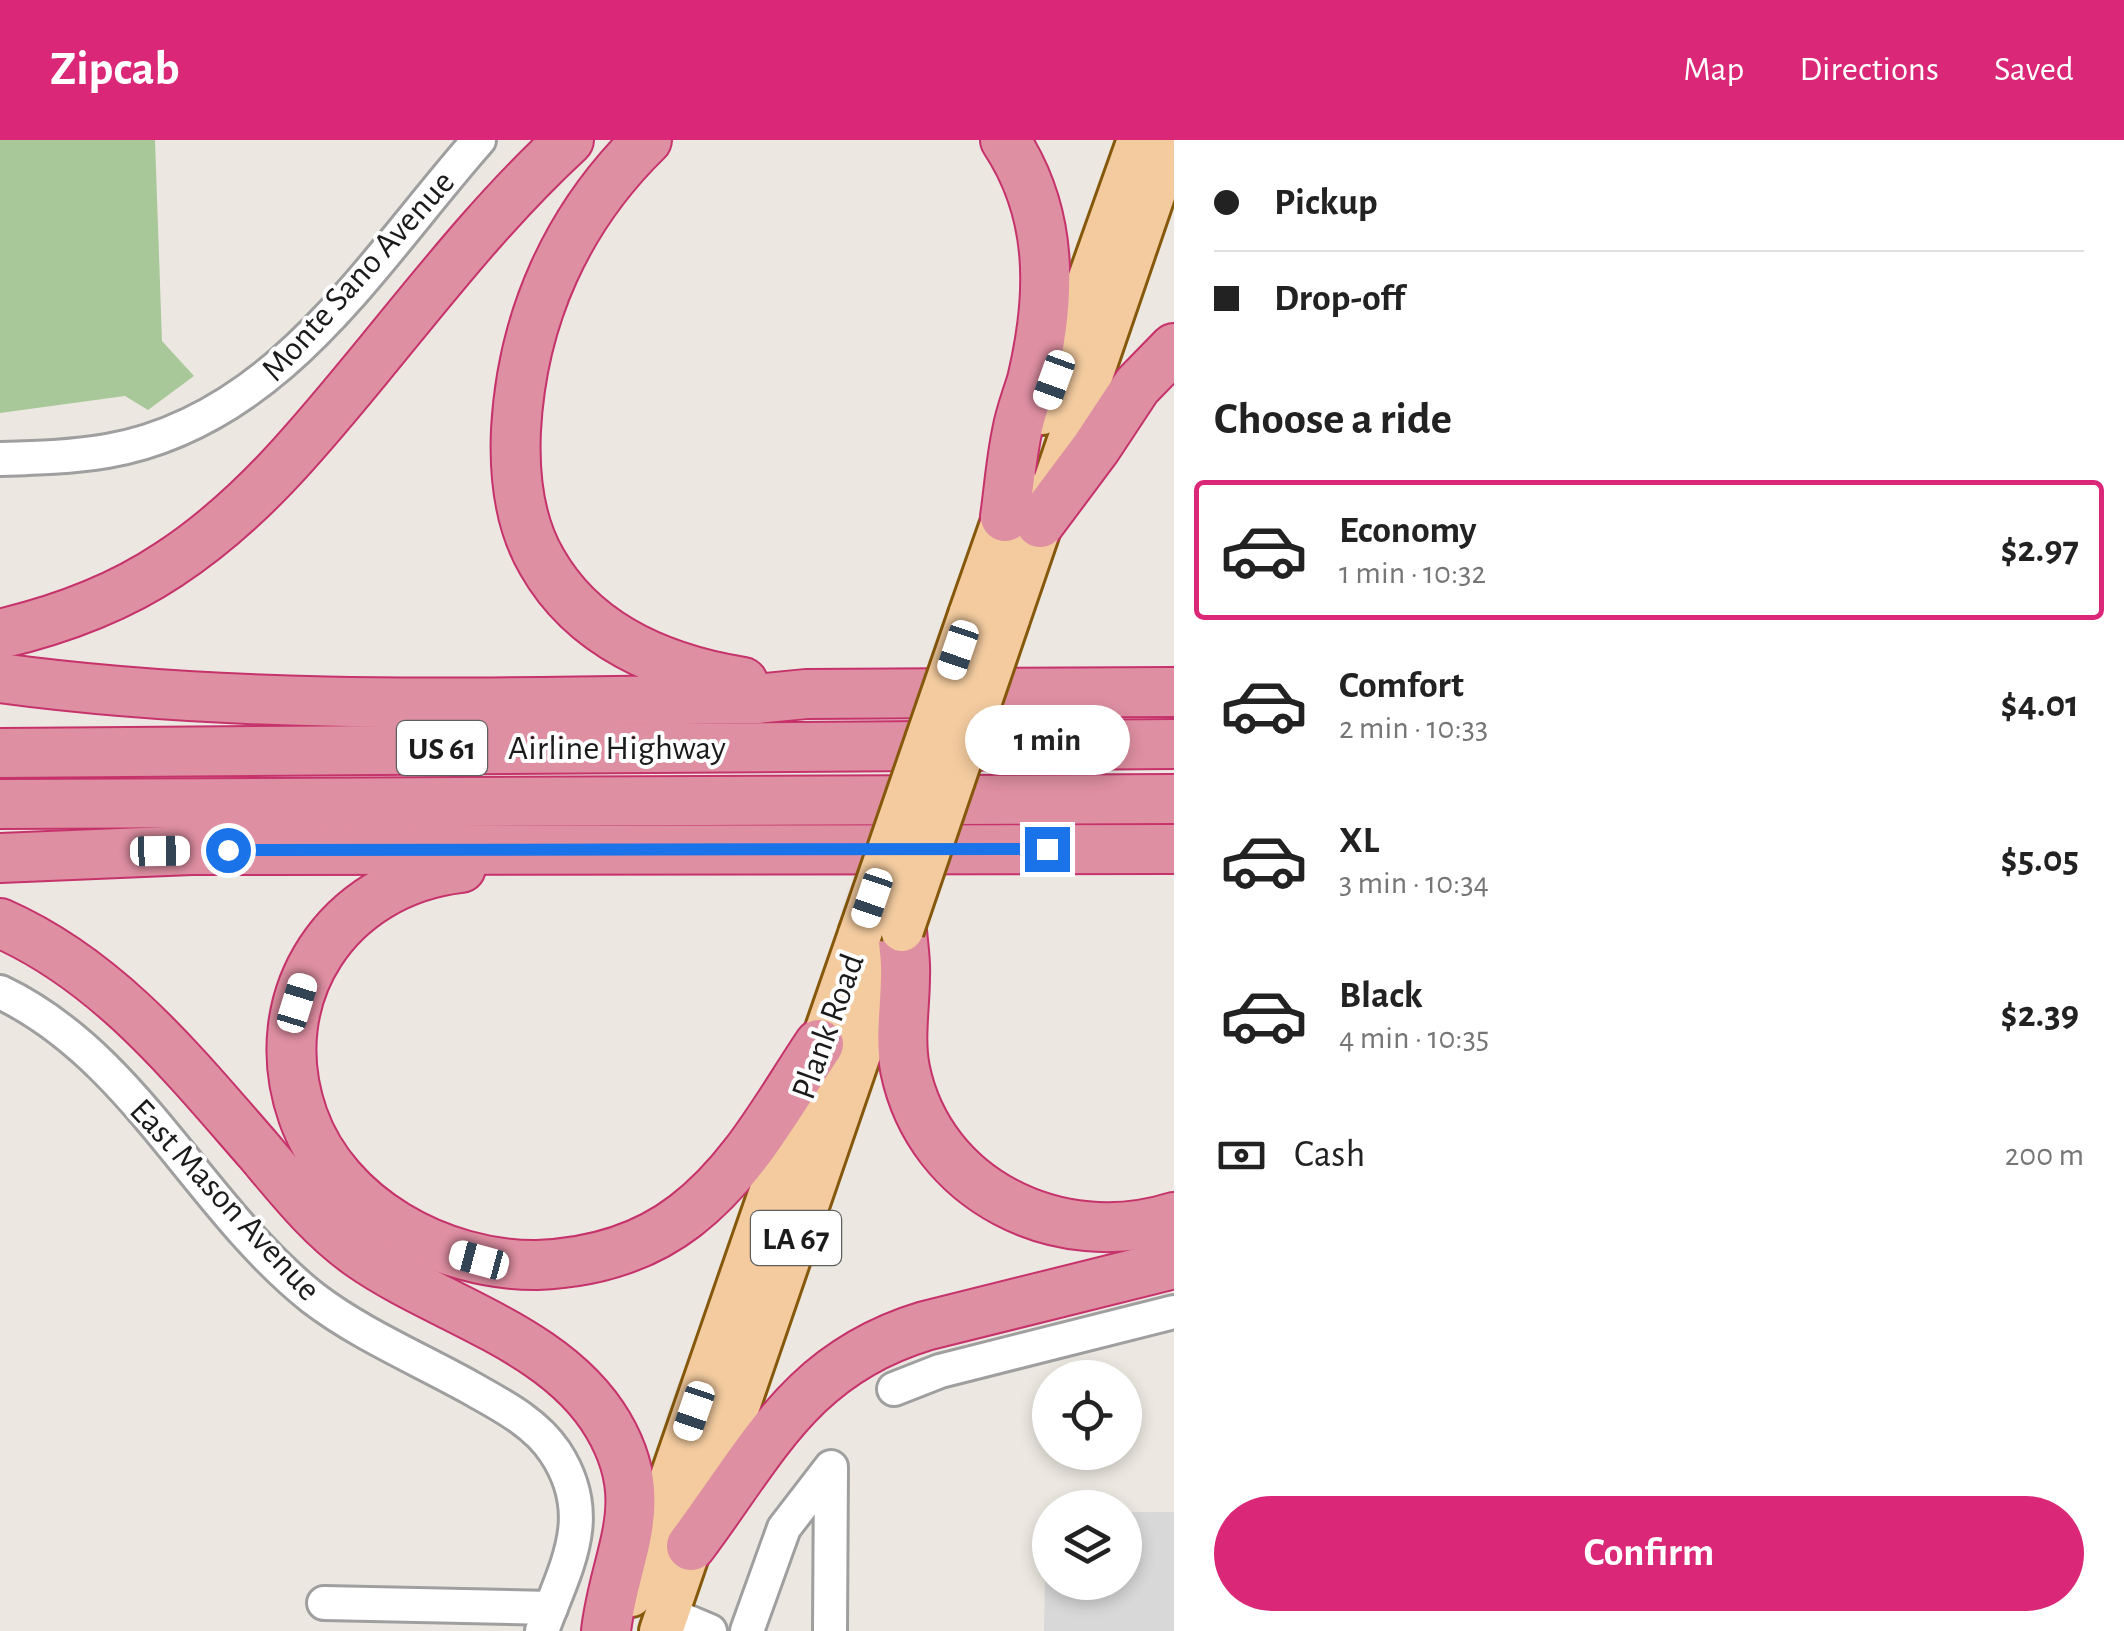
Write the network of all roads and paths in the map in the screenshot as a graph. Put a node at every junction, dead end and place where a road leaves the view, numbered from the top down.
1 (480, 140) edge
2 (569, 140) edge
3 (647, 140) edge
4 (1005, 140) edge
5 (1139, 140) edge
6 (1172, 140) edge
7 (1174, 348) edge
8 (0, 458) edge
9 (1022, 520) junction
10 (0, 634) edge
11 (0, 678) edge
12 (1174, 692) edge
13 (806, 694) junction
14 (1174, 744) edge
15 (0, 753) edge
16 (1174, 800) edge
17 (12, 806) edge
18 (488, 850) junction
19 (1172, 850) edge
20 (0, 858) edge
21 (0, 923) edge
22 (881, 932) junction
23 (0, 992) edge
24 (819, 1044) junction
25 (1174, 1217) edge
26 (1174, 1264) edge
27 (1174, 1312) edge
28 (894, 1388) dead end
29 (691, 1546) junction
30 (324, 1603) dead end
31 (547, 1619) edge
32 (664, 1622) edge
33 (606, 1631) edge
34 (619, 1631) edge
35 (710, 1631) edge
36 (747, 1631) edge
37 (830, 1631) edge

1 - 8 street, Monte Sano Avenue
2 - 10 highway
3 - 13 highway
4 - 9 highway
5 - 9 main road, Plank Road / LA 67
6 - 9 main road, Plank Road / LA 67
7 - 9 highway
9 - 22 main road, Plank Road / LA 67, bridge
11 - 13 highway
12 - 13 highway
14 - 15 highway, Airline Highway / US 61
16 - 17 highway, Airline Highway / US 61
18 - 19 highway
18 - 20 highway
18 - 24 highway
21 - 33 highway
22 - 24 main road, Plank Road / LA 67
22 - 25 highway
22 - 29 main road, Plank Road / LA 67
23 - 31 street, East Mason Avenue
24 - 34 main road, Plank Road / LA 67
26 - 29 highway
27 - 28 street
29 - 32 main road, Plank Road / LA 67
30 - 31 street
32 - 35 street
36 - 37 street

